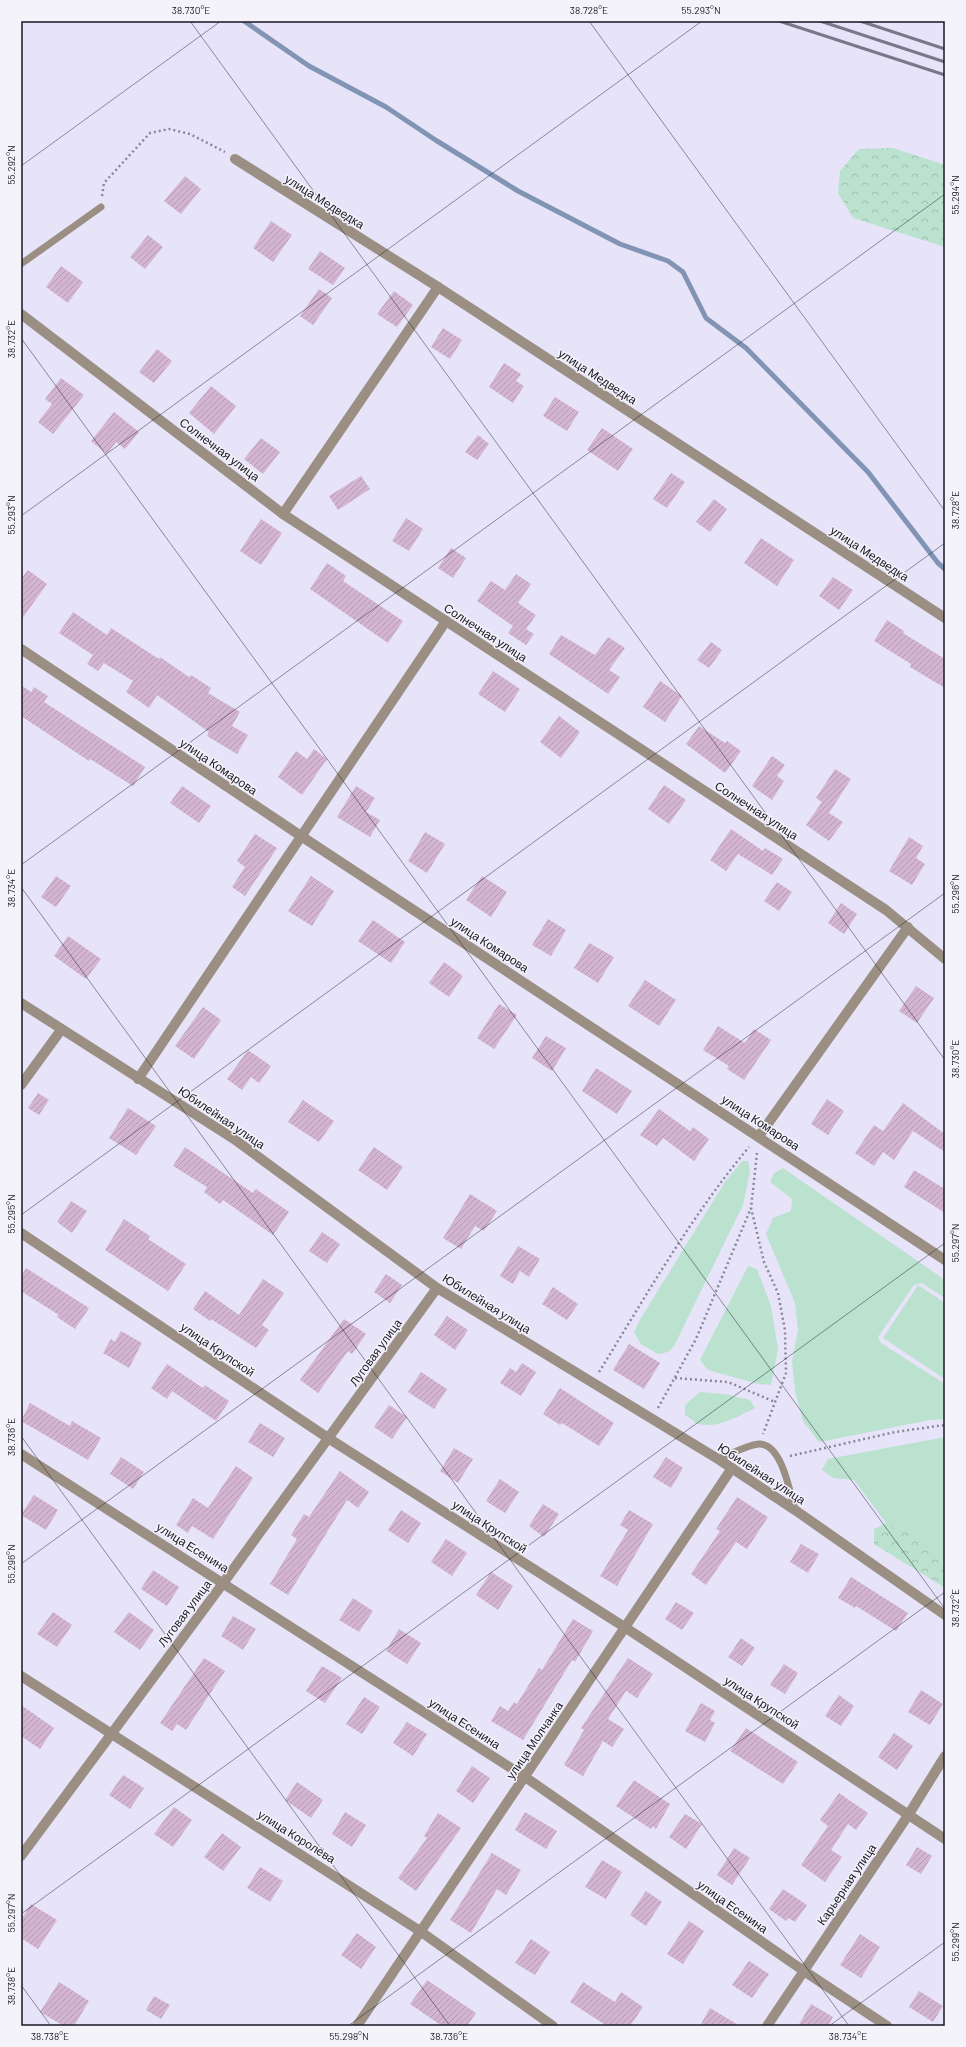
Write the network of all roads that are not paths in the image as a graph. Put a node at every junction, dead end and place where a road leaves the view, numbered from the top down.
1 (235, 159) road end
2 (101, 207) road end
3 (21, 264) edge
4 (438, 287) junction
5 (21, 314) edge
6 (283, 514) junction
7 (945, 618) edge
8 (446, 622) junction
9 (21, 649) edge
10 (302, 836) junction
11 (908, 927) junction
12 (945, 959) edge
13 (21, 1003) edge
14 (61, 1030) junction
15 (138, 1079) junction
16 (21, 1085) edge
17 (759, 1136) junction
18 (21, 1233) edge
19 (945, 1260) edge
20 (437, 1288) junction
21 (328, 1438) junction
22 (21, 1454) edge
23 (718, 1459) junction
24 (732, 1468) junction
25 (795, 1510) junction
26 (224, 1582) junction
27 (945, 1615) edge
28 (626, 1628) junction
29 (21, 1676) edge
30 (111, 1733) junction
31 (945, 1756) edge
32 (525, 1777) junction
33 (909, 1814) junction
34 (945, 1839) edge
35 (21, 1856) edge
36 (420, 1930) junction
37 (804, 1971) junction
38 (357, 2026) edge
39 (553, 2026) edge
40 (767, 2026) edge
41 (887, 2026) edge

1 - 4 street, улица Медведка
2 - 3 lane
4 - 6 street
4 - 7 street, улица Медведка
5 - 6 street, Солнечная улица
6 - 8 street, Солнечная улица
8 - 10 street
8 - 11 street, Солнечная улица
9 - 10 street, улица Комарова
10 - 15 street
10 - 17 street, улица Комарова
11 - 12 street, Солнечная улица
11 - 17 street
13 - 14 street, Юбилейная улица
14 - 15 street, Юбилейная улица
14 - 16 street
15 - 20 street, Юбилейная улица
17 - 19 street, улица Комарова
18 - 21 street, улица Крупской
20 - 21 street, Луговая улица
20 - 23 street, Юбилейная улица
21 - 26 street, Луговая улица
21 - 28 street, улица Крупской
22 - 26 street, улица Есенина
23 - 24 street, Юбилейная улица
23 - 25 lane
24 - 25 street, Юбилейная улица
24 - 28 street, улица Молчанка
25 - 27 street, Юбилейная улица
26 - 30 street, Луговая улица
26 - 32 street, улица Есенина
28 - 32 street, улица Молчанка
28 - 33 street, улица Крупской
29 - 30 street, улица Королёва
30 - 35 street, Луговая улица
30 - 36 street, улица Королёва
31 - 33 street, Карьерная улица
32 - 36 street, улица Молчанка
32 - 37 street, улица Есенина
33 - 34 street, улица Крупской
33 - 37 street, Карьерная улица
36 - 38 street, улица Молчанка
36 - 39 street, улица Королёва
37 - 40 street, Карьерная улица
37 - 41 street, улица Есенина

